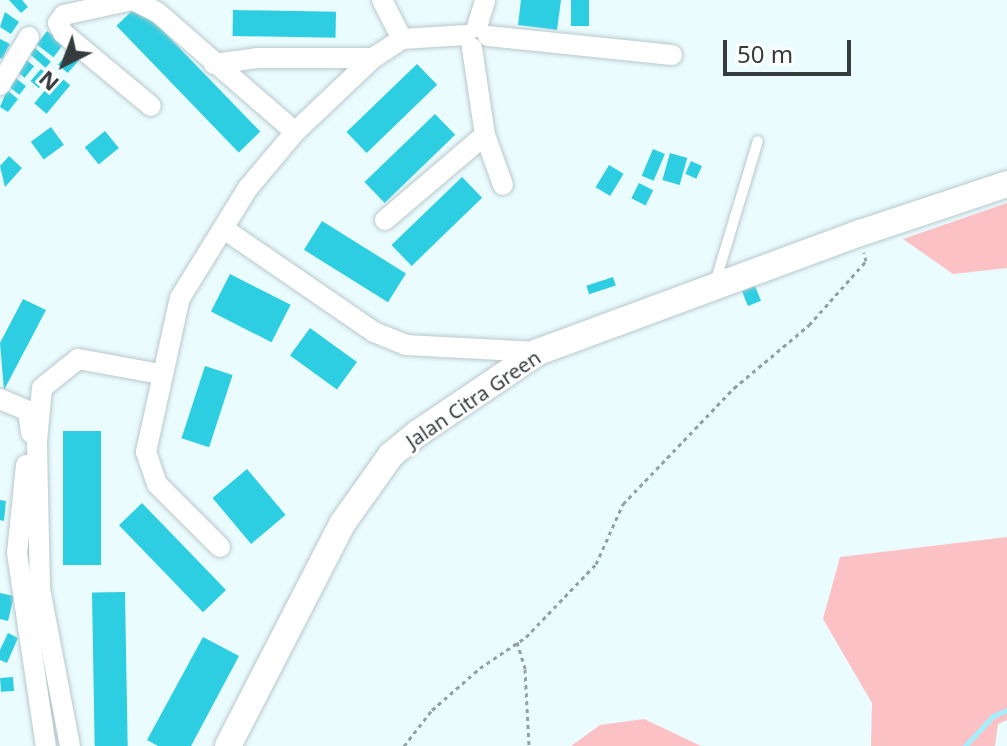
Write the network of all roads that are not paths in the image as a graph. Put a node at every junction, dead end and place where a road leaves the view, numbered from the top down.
1 (133, 0) edge
2 (382, 0) edge
3 (485, 0) edge
4 (476, 36) junction
5 (29, 37) dead end
6 (402, 39) junction
7 (672, 55) dead end
8 (373, 58) junction
9 (214, 64) junction
10 (0, 85) edge
11 (151, 106) dead end
12 (295, 132) junction
13 (485, 135) junction
14 (758, 141) dead end
15 (1007, 184) edge
16 (503, 185) dead end
17 (385, 220) dead end
18 (224, 229) junction
19 (713, 289) junction
20 (538, 352) junction
21 (160, 374) junction
22 (0, 399) edge
23 (220, 547) dead end
24 (8, 553) edge
25 (46, 746) edge
26 (70, 746) edge
27 (228, 746) edge

1 - 9 street
1 - 11 street
2 - 6 street
3 - 4 street
4 - 6 street
4 - 7 street
4 - 13 street
5 - 10 street
6 - 8 street
8 - 9 street
8 - 12 street
9 - 12 street
12 - 18 street
13 - 16 street
13 - 17 street
14 - 19 lane
15 - 19 street, Jalan Citra Green
18 - 20 street
18 - 21 street
19 - 20 street, Jalan Citra Green
20 - 27 street, Jalan Citra Green
21 - 23 street
21 - 26 street
22 - 24 street
24 - 25 street

